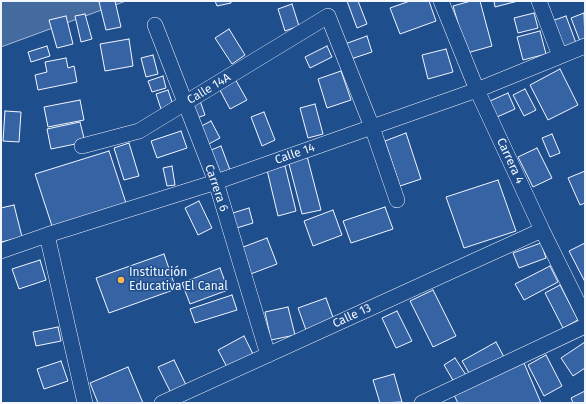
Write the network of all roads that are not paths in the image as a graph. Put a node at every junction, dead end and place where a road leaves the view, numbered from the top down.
1 (440, 1) edge
2 (539, 1) edge
3 (155, 25) dead end
4 (585, 46) edge
5 (560, 56) junction
6 (477, 90) junction
7 (185, 104) junction
8 (372, 127) junction
9 (82, 146) dead end
10 (216, 182) junction
11 (397, 200) dead end
12 (542, 230) junction
13 (47, 235) junction
14 (1, 251) edge
15 (585, 317) edge
16 (585, 326) edge
17 (268, 355) junction
18 (85, 403) edge
19 (162, 403) edge
20 (422, 403) edge

1 - 6 street, Carrera 4
2 - 5 street
3 - 7 street, Carrera 6
4 - 5 street, Calle 14
5 - 6 street, Calle 14
6 - 8 street, Calle 14
6 - 12 street, Carrera 4
7 - 8 street, Calle 14A
7 - 9 street, Calle 14A
7 - 10 street, Carrera 6
8 - 10 street, Calle 14
8 - 11 street
10 - 13 street, Calle 14
10 - 17 street, Carrera 6
12 - 15 street, Carrera 4
12 - 17 street, Calle 13
13 - 14 street, Calle 14
13 - 18 street
16 - 20 street
17 - 19 street, Calle 13

